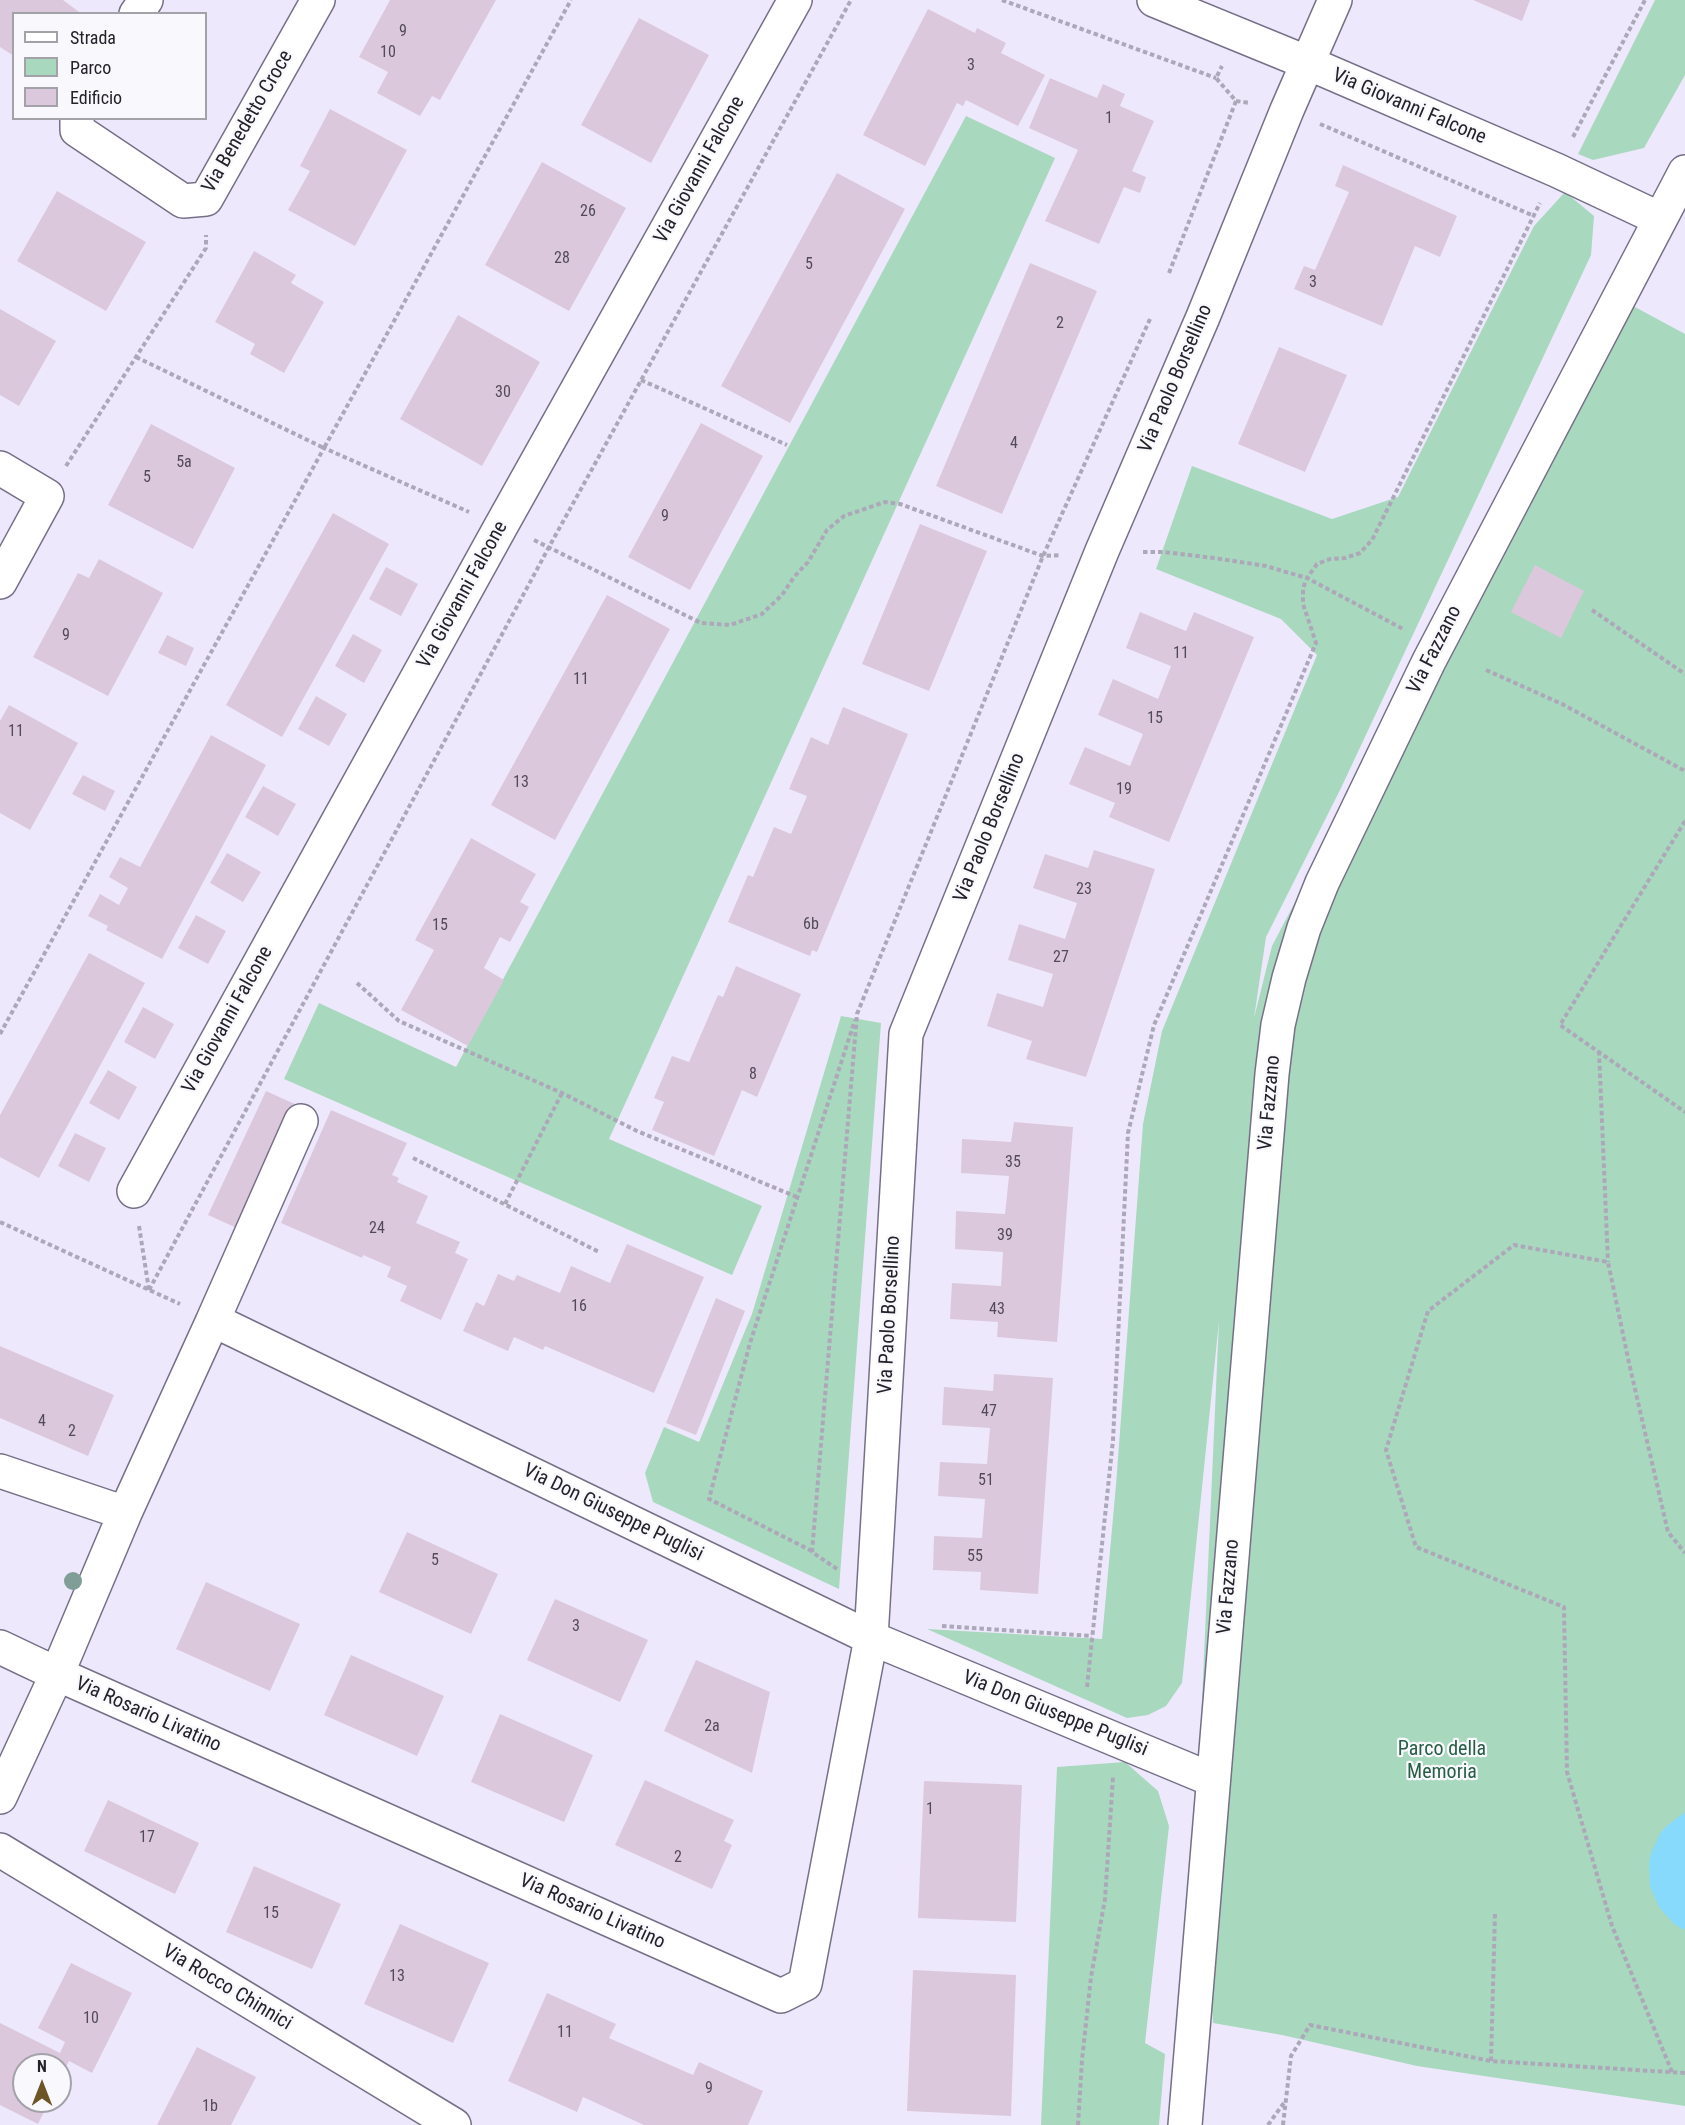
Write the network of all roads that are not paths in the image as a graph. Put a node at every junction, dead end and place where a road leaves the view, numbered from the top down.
1 (318, 0) edge
2 (795, 0) edge
3 (1154, 0) edge
4 (1335, 0) edge
5 (1308, 63) junction
6 (77, 120) edge
7 (1685, 172) edge
8 (1660, 219) junction
9 (0, 468) edge
10 (0, 582) edge
11 (301, 1121) dead end
12 (134, 1191) road end
13 (213, 1320) junction
14 (0, 1472) edge
15 (125, 1513) junction
16 (871, 1638) junction
17 (0, 1647) edge
18 (57, 1674) junction
19 (1213, 1780) junction
20 (0, 1797) edge
21 (0, 1850) edge
22 (454, 2125) edge
23 (1185, 2125) edge

1 - 6 street, Via Benedetto Croce
2 - 12 street, Via Giovanni Falcone
3 - 5 street, Via Giovanni Falcone
4 - 5 street, Via Paolo Borsellino
5 - 8 street, Via Giovanni Falcone
5 - 16 street, Via Paolo Borsellino
7 - 8 street, Via Fazzano
8 - 19 street, Via Fazzano
9 - 10 street
11 - 13 street
13 - 15 street
13 - 16 street, Via Don Giuseppe Puglisi
14 - 15 street
15 - 18 street
16 - 18 street, Via Rosario Livatino
16 - 19 street, Via Don Giuseppe Puglisi
17 - 18 street
18 - 20 street
19 - 23 street, Via Fazzano
21 - 22 street, Via Rocco Chinnici

